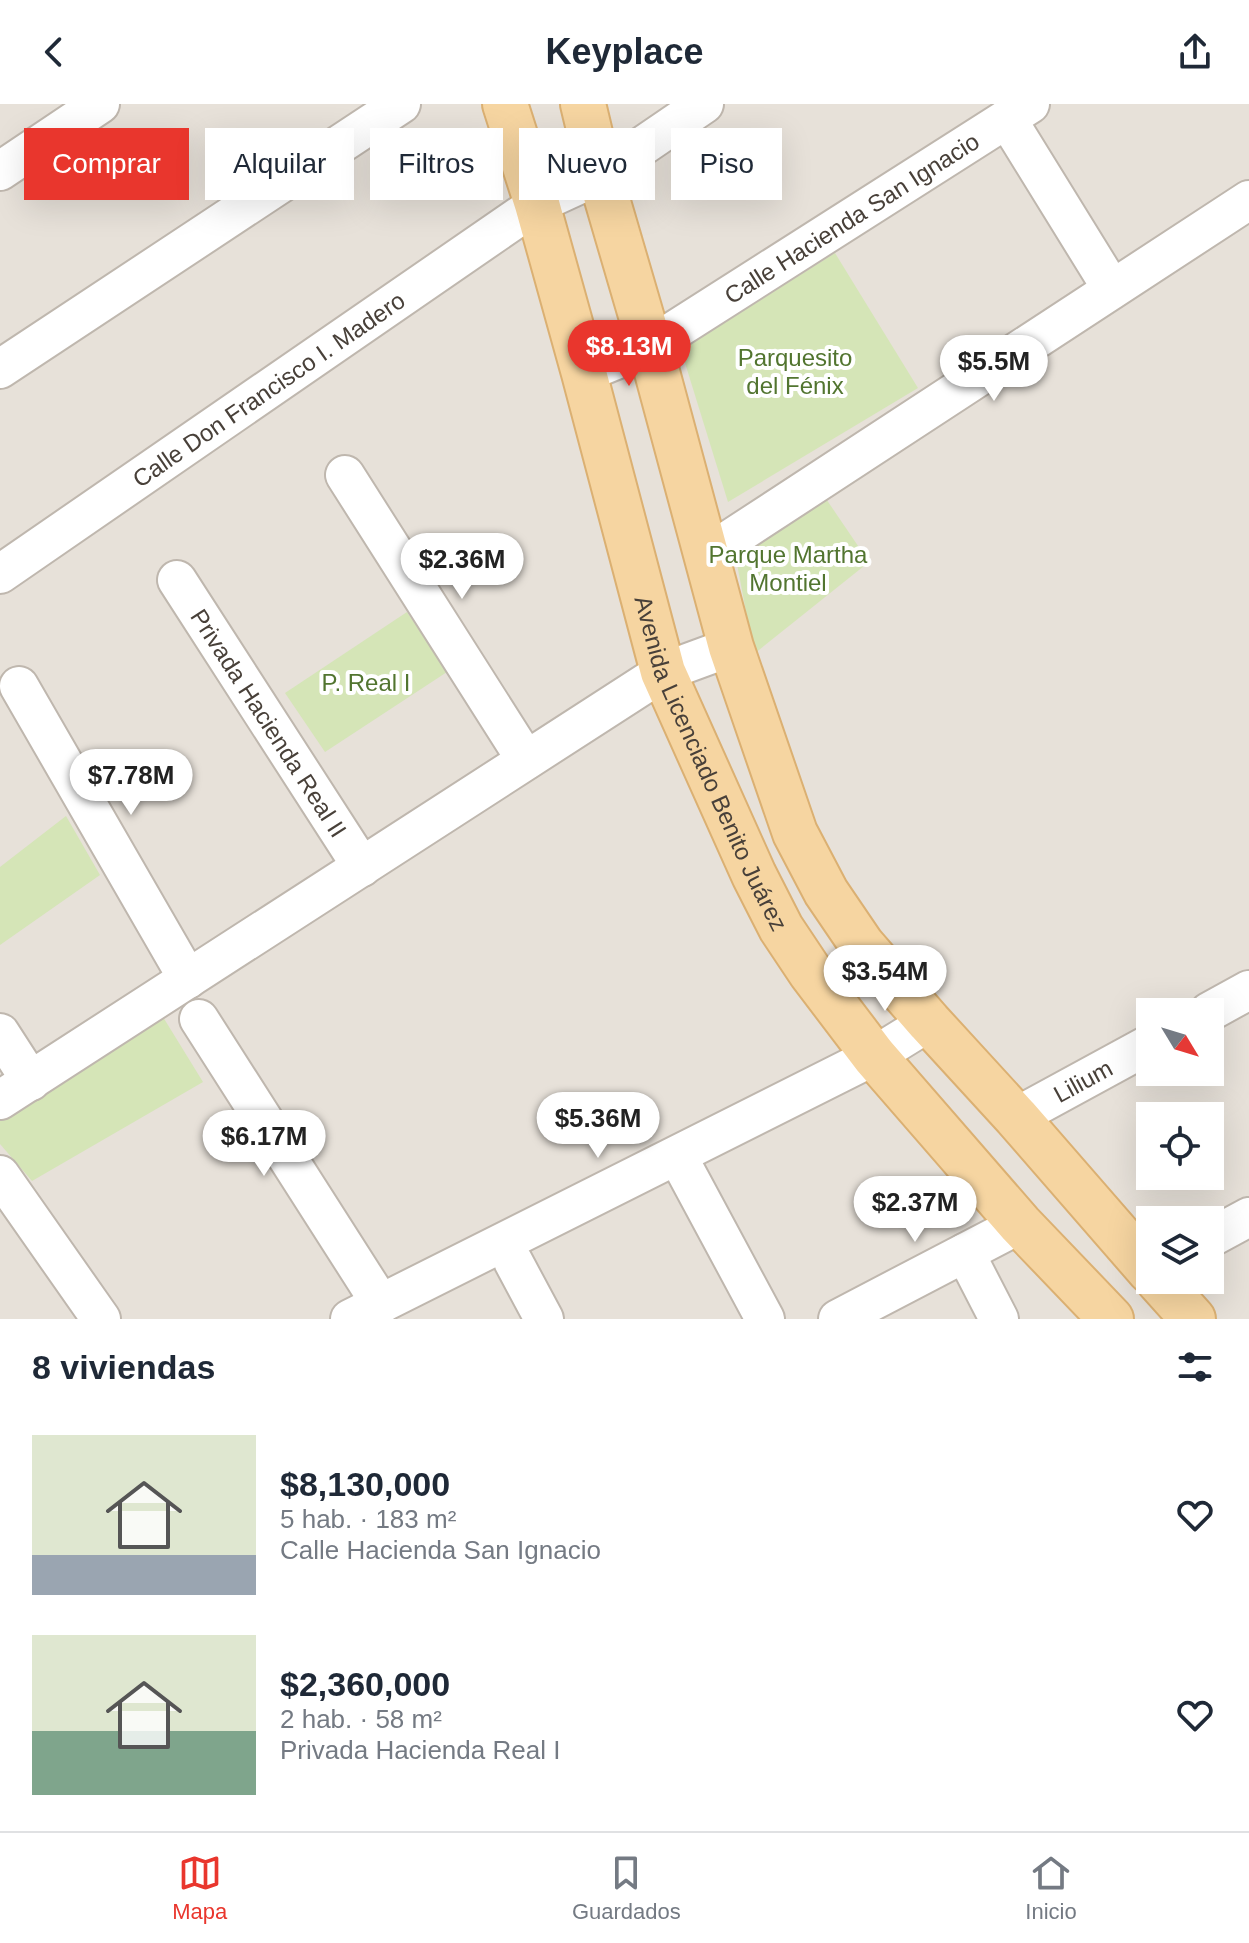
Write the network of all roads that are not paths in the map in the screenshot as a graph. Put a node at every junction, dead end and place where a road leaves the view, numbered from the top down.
1 (100, 104) edge
2 (401, 104) edge
3 (505, 104) edge
4 (583, 104) edge
5 (704, 104) edge
6 (1019, 111) edge
7 (589, 128) edge
8 (655, 137) edge
9 (0, 171) edge
10 (546, 200) edge
11 (607, 200) edge
12 (1249, 200) edge
13 (537, 204) junction
14 (1112, 289) junction
15 (650, 346) junction
16 (0, 369) edge
17 (584, 373) junction
18 (345, 475) dead end
19 (706, 555) junction
20 (0, 574) edge
21 (177, 580) dead end
22 (731, 647) junction
23 (663, 672) junction
24 (19, 686) dead end
25 (526, 760) junction
26 (362, 867) junction
27 (188, 979) junction
28 (1249, 990) edge
29 (1224, 1004) edge
30 (199, 1019) dead end
31 (929, 1022) junction
32 (0, 1033) edge
33 (1136, 1052) edge
34 (874, 1056) junction
35 (15, 1090) edge
36 (1016, 1117) junction
37 (686, 1172) dead end
38 (0, 1175) edge
39 (1249, 1217) edge
40 (1020, 1224) junction
41 (1224, 1230) edge
42 (965, 1253) junction
43 (1136, 1255) edge
44 (513, 1261) dead end
45 (1171, 1294) edge
46 (365, 1311) edge
47 (101, 1319) edge
48 (544, 1319) edge
49 (765, 1319) edge
50 (838, 1319) edge
51 (999, 1319) edge
52 (1111, 1319) edge
53 (1193, 1319) edge

1 - 9 street
2 - 16 street
3 - 13 main road, Avenida Licenciado Benito Juárez
4 - 7 main road, Avenida Licenciado Benito Juárez
5 - 8 street, Calle Don Francisco I. Madero
6 - 14 street
6 - 15 street, Calle Hacienda San Ignacio
10 - 13 street, Calle Don Francisco I. Madero
11 - 15 main road, Avenida Licenciado Benito Juárez
12 - 14 street
13 - 17 main road, Avenida Licenciado Benito Juárez
13 - 20 street, Calle Don Francisco I. Madero
14 - 19 street
15 - 17 street, Calle Hacienda San Ignacio
15 - 19 main road, Avenida Licenciado Benito Juárez
17 - 23 main road, Avenida Licenciado Benito Juárez
18 - 25 street
19 - 22 main road, Avenida Licenciado Benito Juárez
21 - 26 street, Privada Hacienda Real II
22 - 23 street
22 - 31 main road, Avenida Licenciado Benito Juárez
23 - 25 street
23 - 34 main road, Avenida Licenciado Benito Juárez
24 - 27 street
25 - 26 street
26 - 27 street
27 - 35 street
28 - 29 street
30 - 46 street
31 - 34 street
31 - 36 main road, Avenida Licenciado Benito Juárez
32 - 35 street
33 - 36 street, Lilium
34 - 40 main road, Avenida Licenciado Benito Juárez
34 - 46 street
36 - 43 main road, Avenida Licenciado Benito Juárez
37 - 49 street
38 - 47 street
39 - 41 street
40 - 42 street
40 - 52 main road, Avenida Licenciado Benito Juárez
42 - 50 street
42 - 51 street
44 - 48 street
45 - 53 main road

